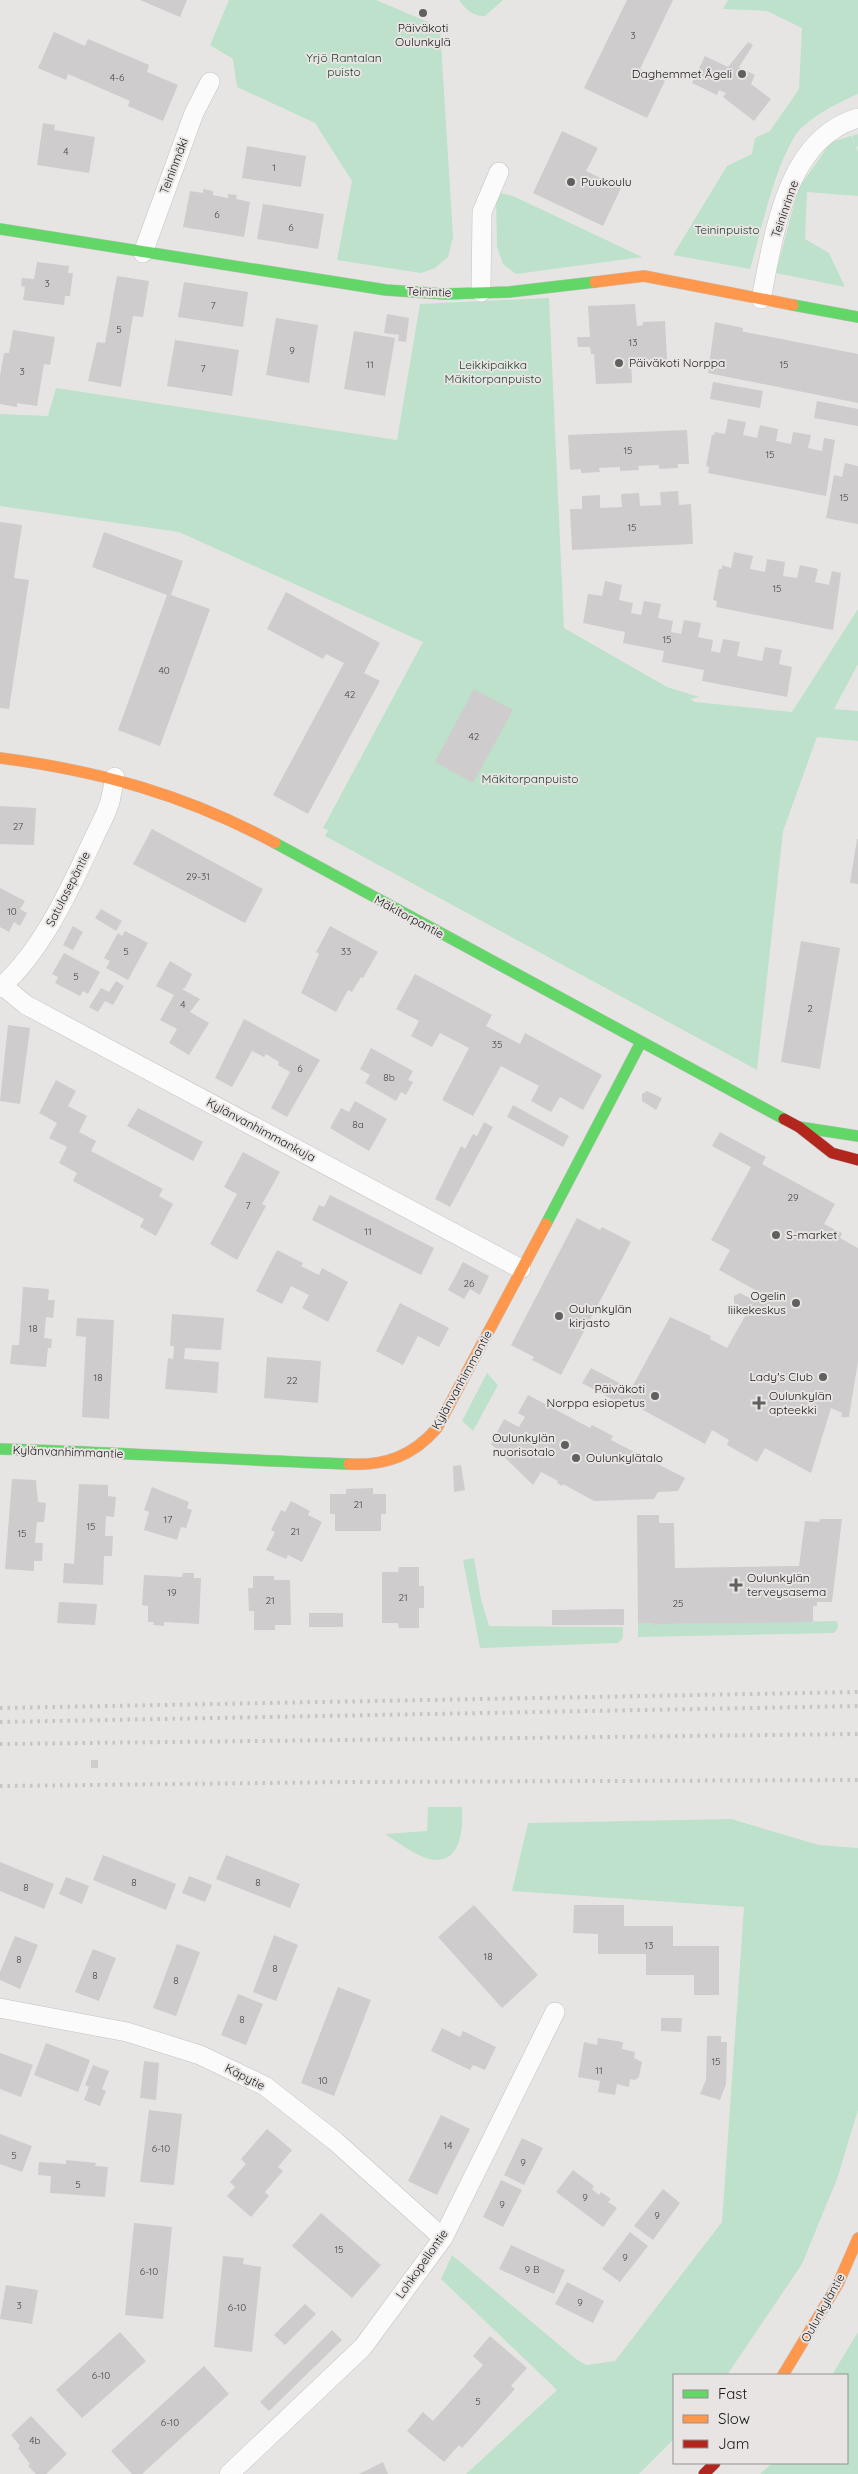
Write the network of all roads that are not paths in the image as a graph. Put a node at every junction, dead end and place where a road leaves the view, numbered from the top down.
1 (210, 82) dead end
2 (858, 118) edge
3 (499, 172) dead end
4 (0, 230) edge
5 (142, 253) junction
6 (481, 292) junction
7 (761, 299) junction
8 (858, 317) edge
9 (0, 758) edge
10 (115, 778) junction
11 (1, 987) edge
12 (642, 1042) junction
13 (799, 1127) junction
14 (858, 1136) edge
15 (858, 1160) edge
16 (522, 1269) junction
17 (0, 1449) edge
18 (0, 2008) edge
19 (555, 2012) dead end
20 (443, 2238) junction
21 (858, 2238) edge
22 (784, 2374) edge
23 (714, 2464) edge
24 (230, 2474) edge
25 (704, 2474) edge

1 - 5 street, Teininmäki
2 - 7 street, Teininrinne
3 - 6 street
4 - 5 street, Teinintie
5 - 6 street, Teinintie
6 - 7 street, Teinintie
7 - 8 street, Teinintie
9 - 10 street, Mäkitorpantie
10 - 11 street, Satulasepäntie
10 - 12 street, Mäkitorpantie
11 - 16 street, Kylänvanhimmankuja
12 - 13 street, Mäkitorpantie
12 - 16 street, Kylänvanhimmantie
13 - 14 street, Mäkitorpantie
13 - 15 street, Mäkitorpantie
16 - 17 street, Kylänvanhimmantie
18 - 20 street, Käpytie
19 - 20 street, Lohkopellontie
20 - 24 street, Lohkopellontie
21 - 22 street, Oulunkyläntie
23 - 25 street

